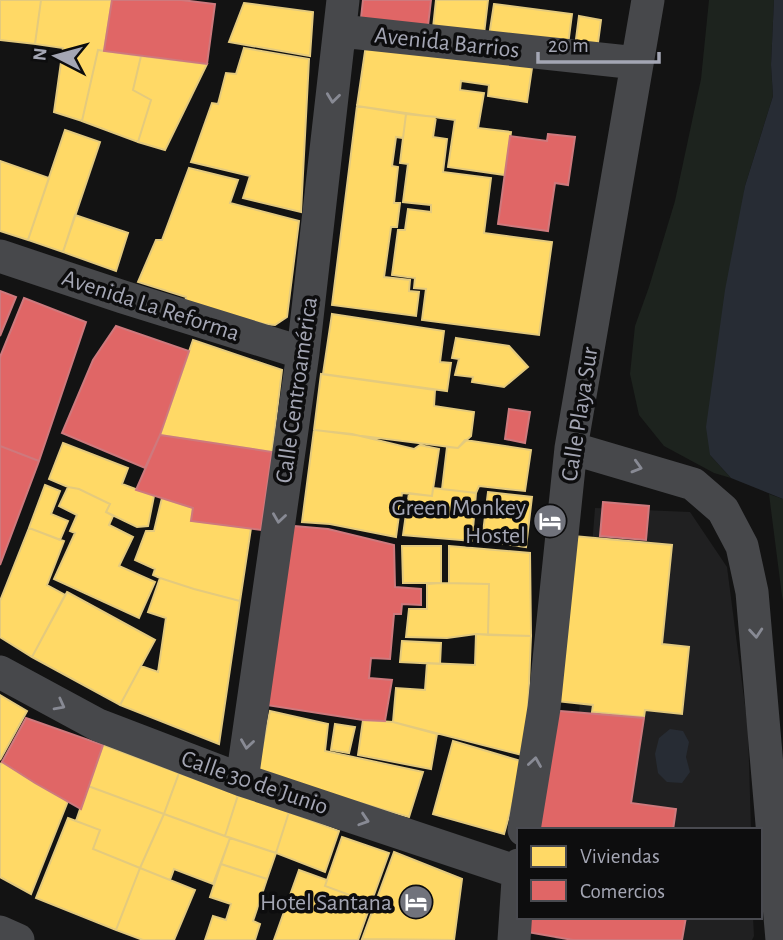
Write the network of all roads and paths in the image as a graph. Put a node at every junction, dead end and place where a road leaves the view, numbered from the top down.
1 (648, 0) edge
2 (342, 15) edge
3 (637, 63) junction
4 (0, 256) edge
5 (303, 353) junction
6 (572, 448) junction
7 (0, 672) edge
8 (242, 780) junction
9 (524, 828) edge
10 (517, 869) edge
11 (517, 887) edge
12 (0, 932) edge
13 (18, 940) edge
14 (514, 940) edge
15 (782, 940) edge

1 - 3 street, Calle Playa Sur
2 - 3 street, Avenida Barrios
2 -> 5 street, Calle Centroamérica
3 - 6 street, Calle Playa Sur
4 - 5 street, Avenida La Reforma
5 -> 8 street, Calle Centroamérica
9 -> 6 street, Calle Playa Sur
6 -> 15 street
7 -> 8 street, Calle 30 de Junio
8 -> 10 street, Calle 30 de Junio
11 - 14 street
12 - 13 street

